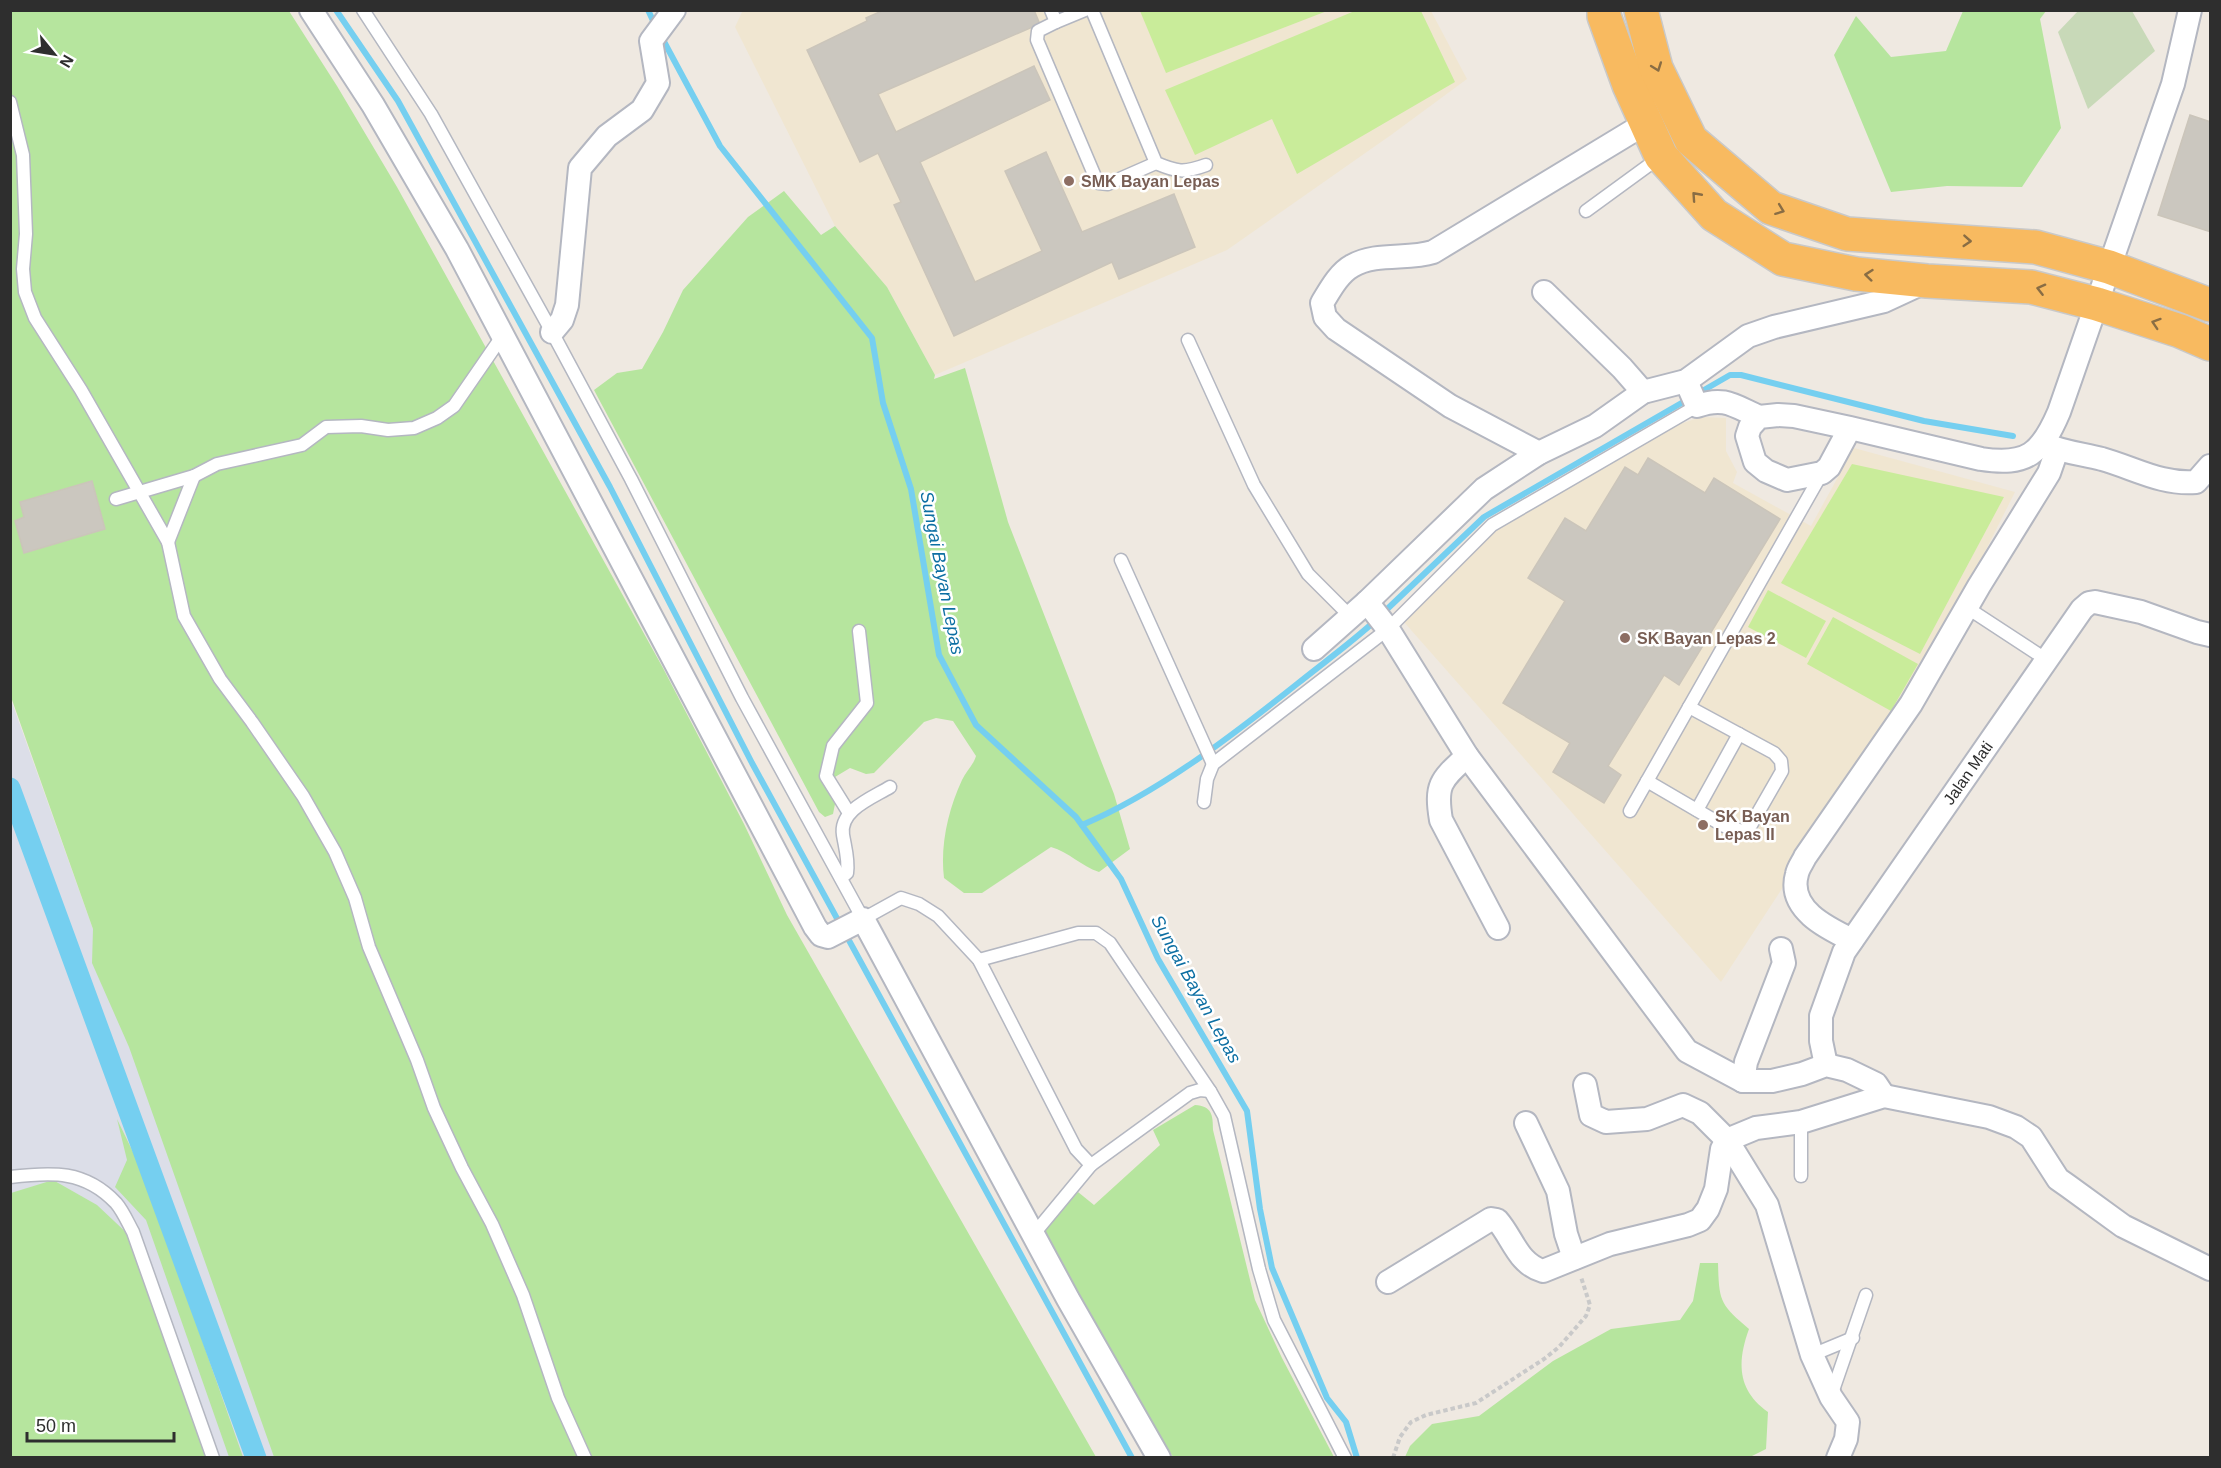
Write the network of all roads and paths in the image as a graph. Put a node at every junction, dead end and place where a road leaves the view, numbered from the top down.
1 (311, 10) edge
2 (363, 10) edge
3 (674, 10) edge
4 (1084, 10) edge
5 (1092, 10) edge
6 (1604, 10) edge
7 (1641, 10) edge
8 (2190, 10) edge
9 (1054, 16) edge
10 (10, 102) edge
11 (1646, 123) junction
12 (1661, 156) junction
13 (1156, 163) junction
14 (1206, 165) dead end
15 (1586, 211) dead end
16 (2109, 267) junction
17 (1927, 281) junction
18 (1544, 292) dead end
19 (2097, 304) junction
20 (2211, 305) edge
21 (552, 332) junction
22 (503, 335) junction
23 (1188, 340) dead end
24 (2211, 344) edge
25 (1643, 392) junction
26 (1692, 394) junction
27 (1759, 417) junction
28 (1850, 428) junction
29 (2050, 446) junction
30 (1539, 453) junction
31 (2211, 466) edge
32 (1822, 473) junction
33 (194, 476) junction
34 (141, 493) junction
35 (116, 499) dead end
36 (168, 542) junction
37 (1121, 560) dead end
38 (1966, 607) junction
39 (1372, 616) junction
40 (859, 631) dead end
41 (2211, 635) edge
42 (1314, 649) dead end
43 (2047, 660) junction
44 (1689, 707) junction
45 (1739, 734) junction
46 (1467, 756) junction
47 (1211, 758) junction
48 (1647, 781) junction
49 (890, 787) dead end
50 (1203, 802) dead end
51 (1697, 810) junction
52 (1630, 811) dead end
53 (849, 813) junction
54 (841, 878) junction
55 (860, 921) junction
56 (1498, 928) dead end
57 (1852, 940) junction
58 (1781, 949) dead end
59 (979, 960) junction
60 (1826, 1065) junction
61 (1743, 1081) junction
62 (1585, 1084) dead end
63 (1210, 1091) junction
64 (1884, 1096) junction
65 (1801, 1122) junction
66 (1526, 1123) dead end
67 (1727, 1140) junction
68 (1091, 1165) junction
69 (1801, 1176) dead end
70 (10, 1177) edge
71 (1033, 1235) junction
72 (1574, 1258) junction
73 (2211, 1269) edge
74 (1389, 1282) dead end
75 (1866, 1295) dead end
76 (1853, 1338) junction
77 (1812, 1355) junction
78 (1830, 1397) junction
79 (213, 1458) edge
80 (585, 1458) edge
81 (1159, 1458) edge
82 (1345, 1458) edge
83 (1393, 1458) edge
84 (1838, 1458) edge

1 - 22 street
2 - 21 lane
3 - 21 street
4 - 9 lane
5 - 13 lane
6 - 11 highway
7 -> 16 highway
8 - 16 street
9 - 13 lane
10 - 34 lane
11 - 12 highway
11 - 30 street
12 - 15 lane
17 -> 12 highway
13 - 14 lane
16 - 19 street
16 - 20 highway
19 -> 17 highway
17 - 26 street
18 - 25 street
24 -> 19 highway
19 - 29 street
21 - 54 lane
22 - 33 lane
22 - 55 street
23 - 39 lane
25 - 26 street
25 - 30 street
26 - 27 street
26 - 39 lane
27 - 28 street
27 - 32 street
28 - 29 street
28 - 32 street
29 - 31 street
29 - 38 street
30 - 39 street
32 - 44 lane
33 - 34 lane
33 - 36 lane
34 - 35 lane
34 - 36 lane
36 - 80 lane
37 - 47 lane
38 - 43 lane
38 - 57 street
39 - 42 street
39 - 46 street
39 - 47 lane
40 - 53 lane
41 - 43 street, Jalan Mati
43 - 57 street, Jalan Mati
44 - 45 lane
44 - 48 lane
45 - 51 lane
45 - 51 lane
46 - 56 street
46 - 61 street
47 - 50 lane
48 - 51 lane
48 - 52 lane
49 - 53 lane
53 - 54 lane
54 - 55 lane
55 - 59 lane
55 - 71 street
57 - 60 street, Jalan Mati
58 - 61 street
59 - 63 lane
59 - 68 lane
60 - 61 street
60 - 64 street
62 - 67 street
63 - 68 lane
63 - 82 lane
64 - 65 street
64 - 73 street
65 - 67 street
65 - 69 lane
66 - 72 street
67 - 72 street
67 - 77 street
68 - 71 lane
70 - 79 lane
71 - 81 street
72 - 74 street
72 - 83 path
75 - 76 lane
76 - 77 lane
76 - 78 lane
77 - 78 street
78 - 84 street

